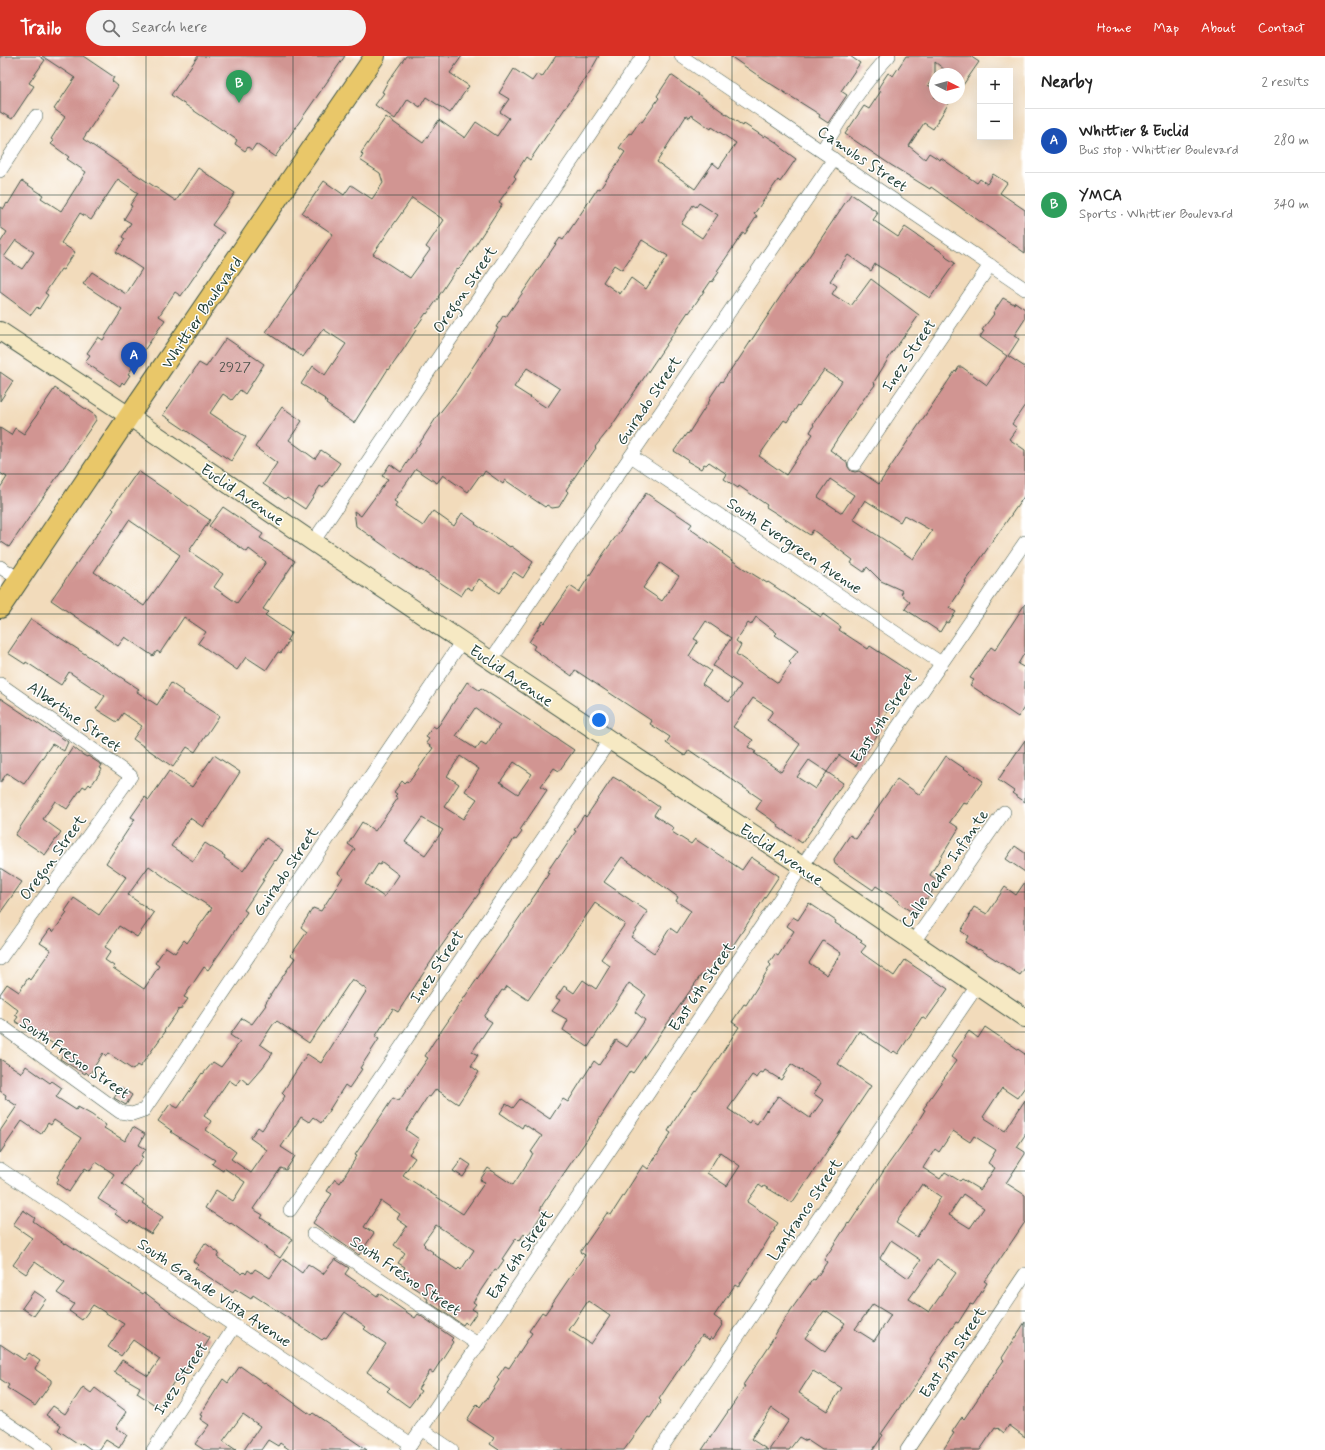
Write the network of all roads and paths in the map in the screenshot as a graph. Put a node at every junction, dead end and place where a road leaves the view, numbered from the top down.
1 (376, 56) edge
2 (643, 56) edge
3 (681, 56) edge
4 (889, 56) edge
5 (36, 116) dead end
6 (822, 151) junction
7 (834, 159) junction
8 (0, 171) edge
9 (990, 265) junction
10 (1025, 289) edge
11 (0, 330) edge
12 (129, 416) junction
13 (631, 456) junction
14 (855, 464) dead end
15 (313, 542) junction
16 (1025, 542) edge
17 (0, 567) edge
18 (18, 579) junction
19 (0, 608) edge
20 (462, 641) junction
21 (491, 660) junction
22 (941, 663) junction
23 (0, 684) edge
24 (610, 740) junction
25 (131, 776) joint
26 (1004, 812) dead end
27 (802, 866) junction
28 (913, 943) junction
29 (0, 959) edge
30 (977, 986) junction
31 (1024, 1014) edge
32 (0, 1025) edge
33 (132, 1114) joint
34 (0, 1169) edge
35 (290, 1210) dead end
36 (314, 1234) dead end
37 (1025, 1274) edge
38 (235, 1326) junction
39 (479, 1345) junction
40 (0, 1418) edge
41 (421, 1429) junction
42 (409, 1447) edge
43 (48, 1450) edge
44 (153, 1450) edge
45 (452, 1450) edge
46 (660, 1450) edge
47 (907, 1450) edge

1 - 12 main road, Whittier Boulevard
2 - 15 street, Oregon Street
3 - 6 street, Camulos Street
4 - 6 street
5 - 8 street
6 - 7 street, Camulos Street
7 - 9 street, Camulos Street
7 - 13 street, Guirado Street
9 - 10 street, Camulos Street
9 - 14 street, Inez Street
11 - 12 street, Euclid Avenue
12 - 15 street, Euclid Avenue
12 - 18 main road, Whittier Boulevard
13 - 21 street, Guirado Street
13 - 22 street, South Evergreen Avenue
15 - 20 street, Euclid Avenue
16 - 22 street, East 6th Street
17 - 18 street
18 - 19 main road, Whittier Boulevard
20 - 21 street, Euclid Avenue
20 - 33 street, Guirado Street
21 - 24 street, Euclid Avenue
22 - 27 street, East 6th Street
23 - 25 street, Albertine Street
24 - 27 street, Euclid Avenue
24 - 35 street, Inez Street
25 - 29 street, Oregon Street
26 - 28 street, Calle Pedro Infante
27 - 28 street, Euclid Avenue
27 - 39 street, East 6th Street
28 - 30 street, Euclid Avenue
30 - 31 street, Euclid Avenue
30 - 46 street, Lanfranco Street
32 - 33 street, South Fresno Street
34 - 38 street, South Grande Vista Avenue
36 - 39 street, South Fresno Street
37 - 47 street, East 5th Street
38 - 42 street, South Grande Vista Avenue
38 - 44 street, Inez Street
39 - 41 street, East 6th Street
40 - 43 street
41 - 42 street, East 6th Street
41 - 45 street

